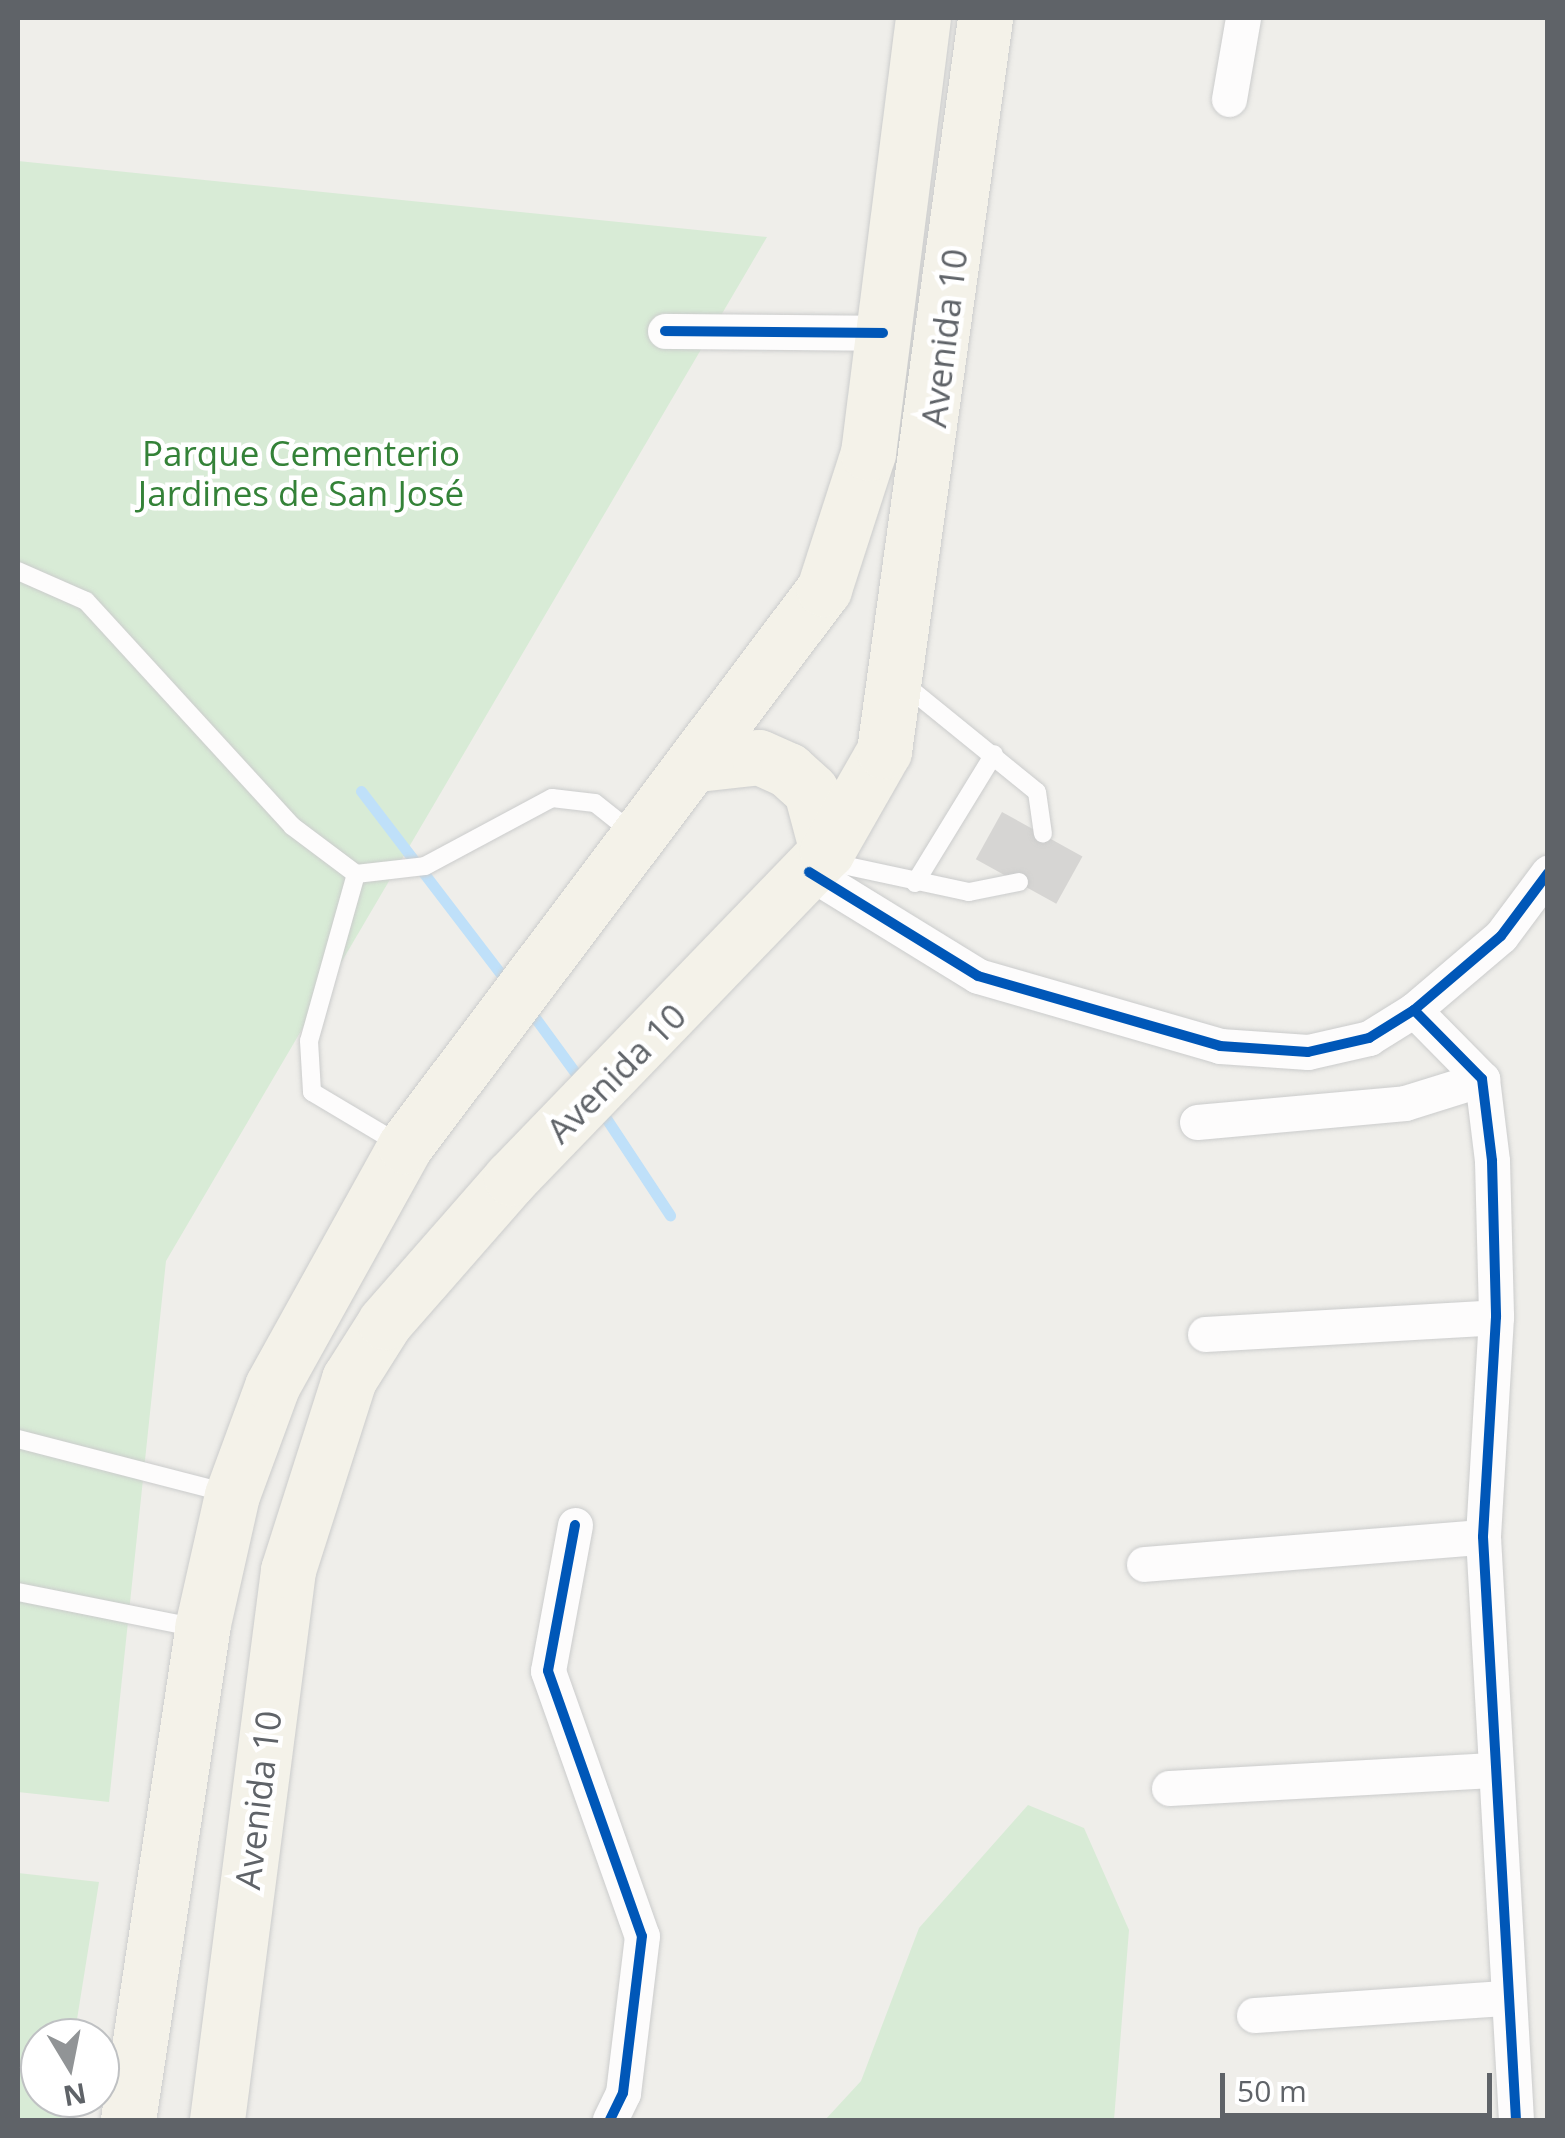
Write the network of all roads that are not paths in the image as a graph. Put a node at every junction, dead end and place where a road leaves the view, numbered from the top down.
1 (922, 18) edge
2 (985, 18) edge
3 (1243, 18) edge
4 (1229, 99) dead end
5 (665, 331) dead end
6 (884, 333) junction
7 (18, 572) edge
8 (900, 681) junction
9 (994, 754) junction
10 (698, 764) junction
11 (1043, 834) dead end
12 (632, 849) junction
13 (818, 861) junction
14 (1548, 873) edge
15 (356, 874) junction
16 (1019, 882) dead end
17 (915, 883) junction
18 (1414, 1010) junction
19 (1482, 1080) junction
20 (1197, 1122) dead end
21 (405, 1146) junction
22 (1496, 1317) junction
23 (1205, 1334) dead end
24 (18, 1439) edge
25 (232, 1494) junction
26 (574, 1525) dead end
27 (1482, 1537) junction
28 (1144, 1564) dead end
29 (18, 1592) edge
30 (202, 1628) junction
31 (1493, 1770) junction
32 (1169, 1788) dead end
33 (1504, 1998) junction
34 (1254, 2015) dead end
35 (128, 2120) edge
36 (216, 2120) edge
37 (610, 2120) edge
38 (1516, 2120) edge

1 - 6 main road, Avenida 10
2 - 8 main road, Avenida 10
3 - 4 street
5 - 6 street
6 - 10 main road, Avenida 10
7 - 15 lane
8 - 9 lane
8 - 13 main road, Avenida 10
9 - 11 lane
9 - 17 lane
10 - 12 main road, Avenida 10
10 - 13 main road
12 - 15 lane
12 - 21 main road, Avenida 10
13 - 17 lane
13 - 18 street
13 - 36 main road, Avenida 10
14 - 18 street
15 - 21 lane
16 - 17 lane
18 - 19 street
19 - 20 street
19 - 22 street
21 - 25 main road, Avenida 10
22 - 23 street
22 - 27 street
24 - 25 lane
25 - 30 main road, Avenida 10
26 - 37 street
27 - 28 street
27 - 31 street
29 - 30 lane
30 - 35 main road, Avenida 10
31 - 32 street
31 - 33 street
33 - 34 street
33 - 38 street

